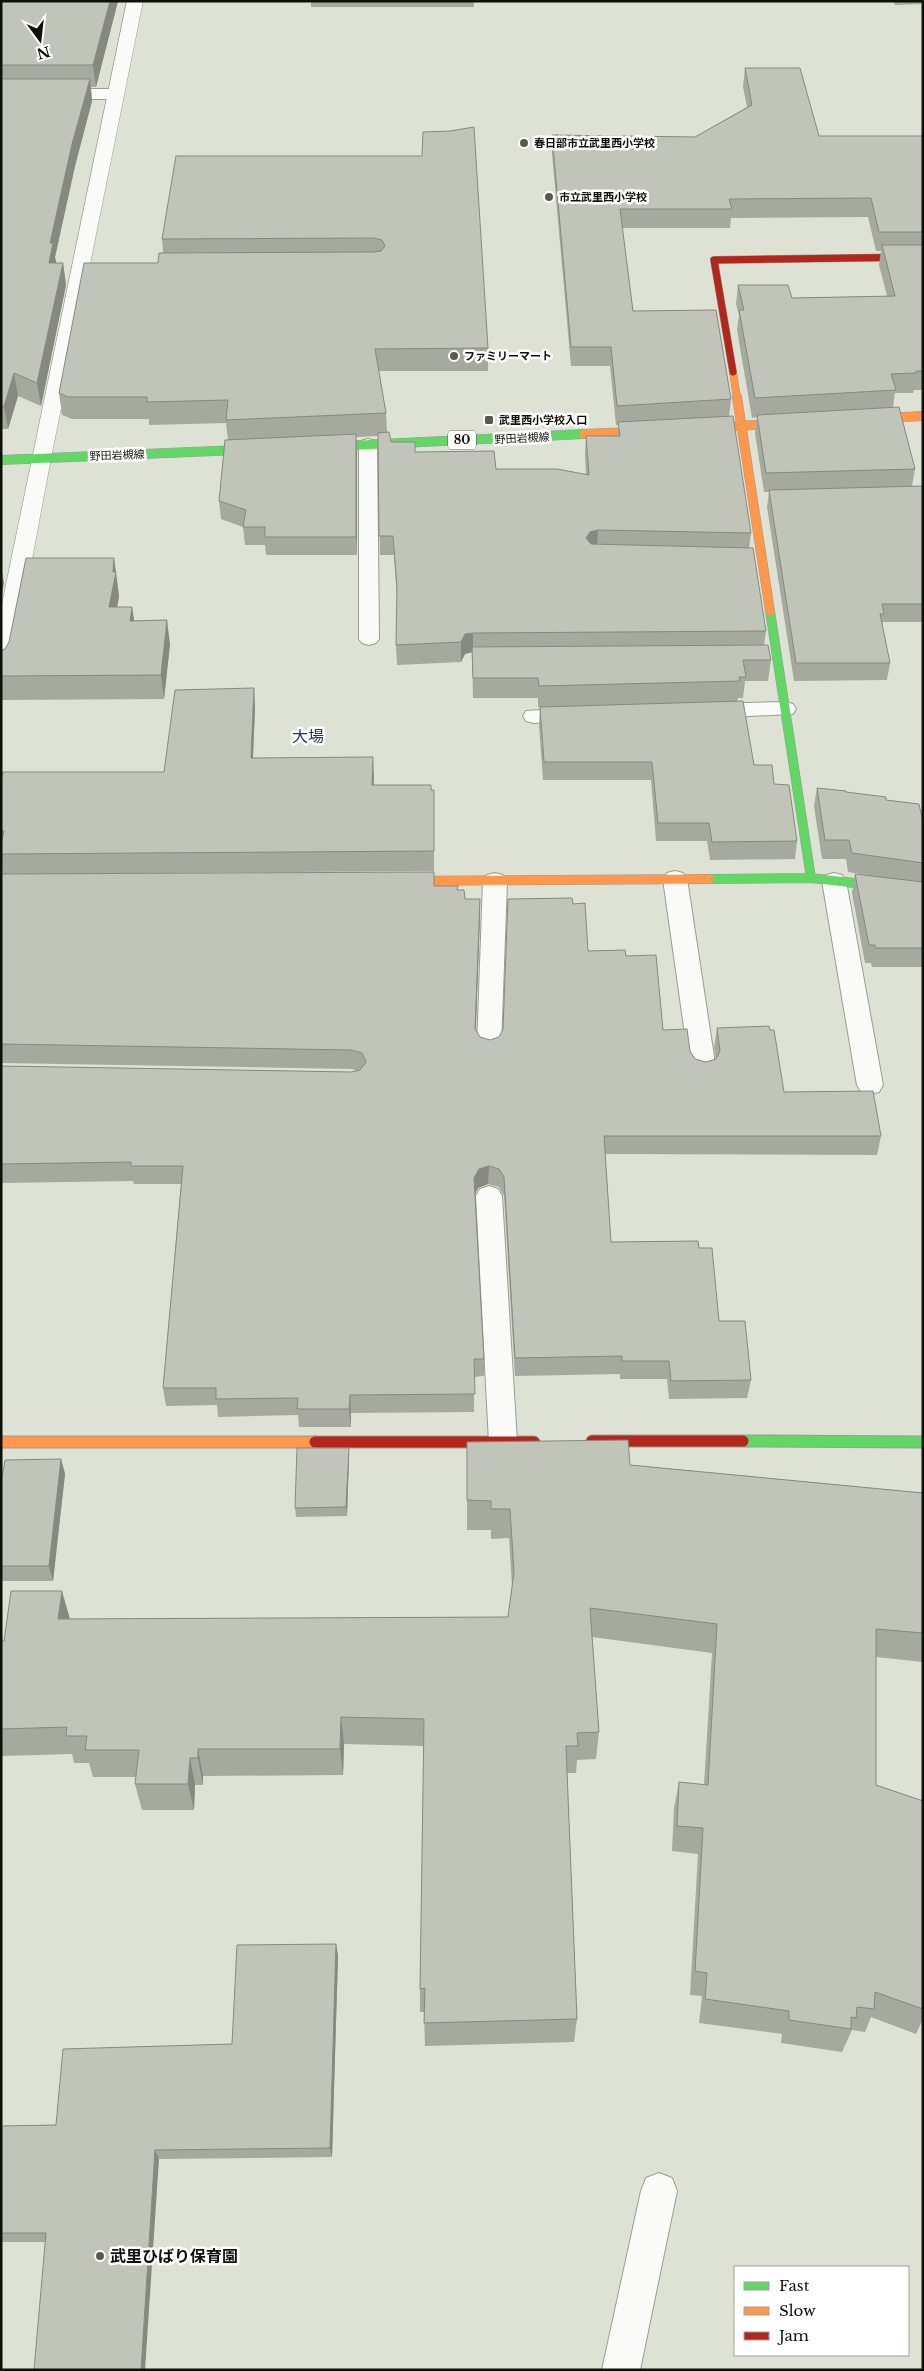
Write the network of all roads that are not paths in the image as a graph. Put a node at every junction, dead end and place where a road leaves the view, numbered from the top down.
1 (135, 1) edge
2 (1, 94) edge
3 (115, 94) junction
4 (923, 257) edge
5 (80, 268) junction
6 (100, 268) edge
7 (923, 416) edge
8 (856, 420) edge
9 (808, 422) edge
10 (742, 426) junction
11 (683, 429) edge
12 (663, 430) edge
13 (368, 445) junction
14 (308, 447) edge
15 (279, 448) edge
16 (41, 458) junction
17 (1, 460) edge
18 (369, 639) dead end
19 (1, 666) edge
20 (785, 709) junction
21 (688, 711) edge
22 (592, 714) edge
23 (534, 716) dead end
24 (675, 879) junction
25 (822, 880) junction
26 (495, 881) junction
27 (387, 882) edge
28 (923, 890) edge
29 (490, 1048) edge
30 (703, 1070) edge
31 (870, 1085) dead end
32 (489, 1196) dead end
33 (1, 1442) edge
34 (503, 1442) junction
35 (542, 1442) edge
36 (582, 1442) edge
37 (923, 1442) edge
38 (659, 2191) dead end
39 (621, 2370) edge

1 - 3 street
2 - 3 lane
3 - 5 street
4 - 10 street
5 - 6 street
5 - 16 street
7 - 8 street
9 - 10 street
10 - 11 street
10 - 20 street
12 - 13 street, 野田岩槻線 / 80
13 - 14 street, 野田岩槻線 / 80
13 - 18 lane
15 - 16 street, 野田岩槻線
16 - 17 street, 野田岩槻線
16 - 19 street
20 - 21 lane
20 - 25 street
22 - 23 lane
24 - 25 street
24 - 26 street
24 - 30 lane
25 - 28 street
25 - 31 lane
26 - 27 street
26 - 29 lane
32 - 34 lane
33 - 34 street
34 - 35 street
36 - 37 street
38 - 39 lane

